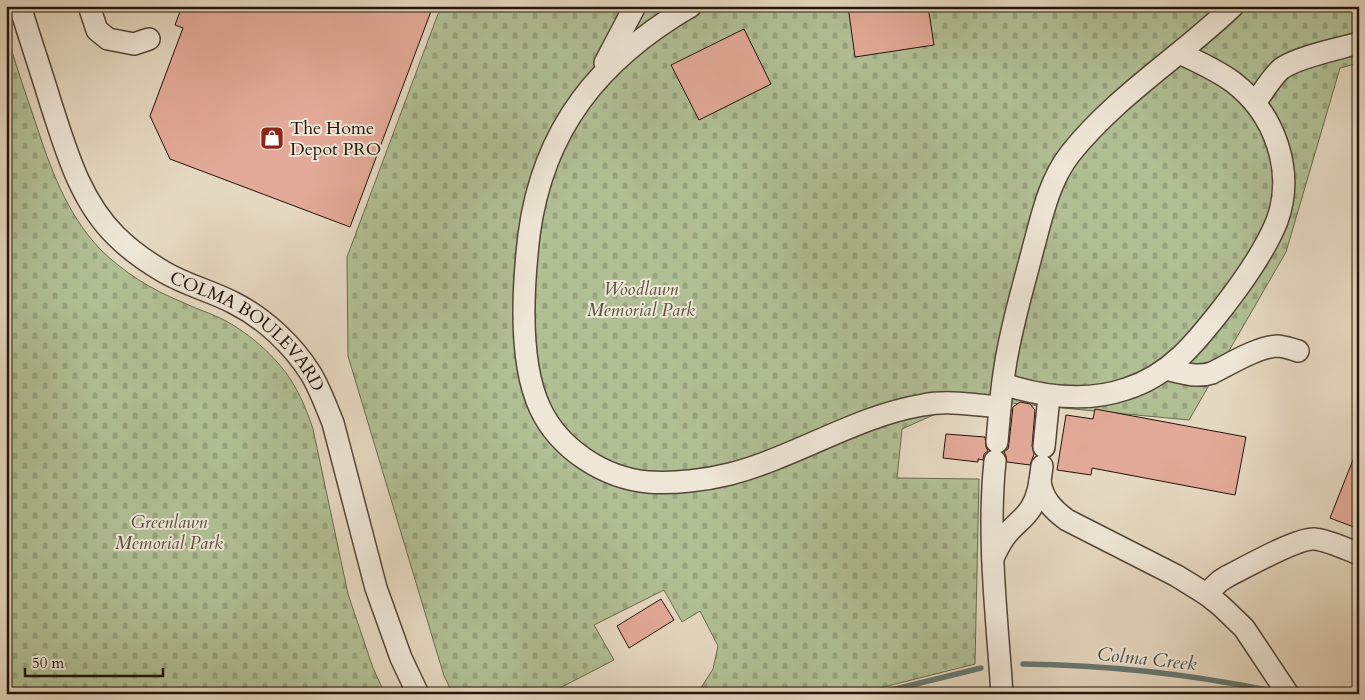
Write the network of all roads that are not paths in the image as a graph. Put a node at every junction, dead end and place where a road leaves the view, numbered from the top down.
1 (20, 6) edge
2 (89, 6) edge
3 (635, 6) edge
4 (692, 6) edge
5 (1233, 6) edge
6 (150, 39) dead end
7 (1359, 43) edge
8 (1180, 53) junction
9 (588, 92) junction
10 (1255, 103) junction
11 (1298, 351) dead end
12 (1166, 369) junction
13 (1003, 384) junction
14 (1049, 396) junction
15 (1000, 407) junction
16 (1042, 465) junction
17 (1298, 525) dead end
18 (1290, 546) junction
19 (1359, 554) edge
20 (993, 558) junction
21 (1206, 594) junction
22 (418, 694) edge
23 (1002, 694) edge
24 (1288, 694) edge

1 - 22 street, COLMA BOULEVARD
2 - 6 street
3 - 9 street
4 - 9 street
5 - 8 street
7 - 10 street
8 - 10 street
8 - 13 street
9 - 15 street
10 - 12 street
11 - 12 street
12 - 14 street
13 - 14 street
13 - 15 street
14 - 16 street
15 - 20 street
16 - 20 street
16 - 21 street
17 - 18 street
18 - 19 street
18 - 21 street
20 - 23 street
21 - 24 street

